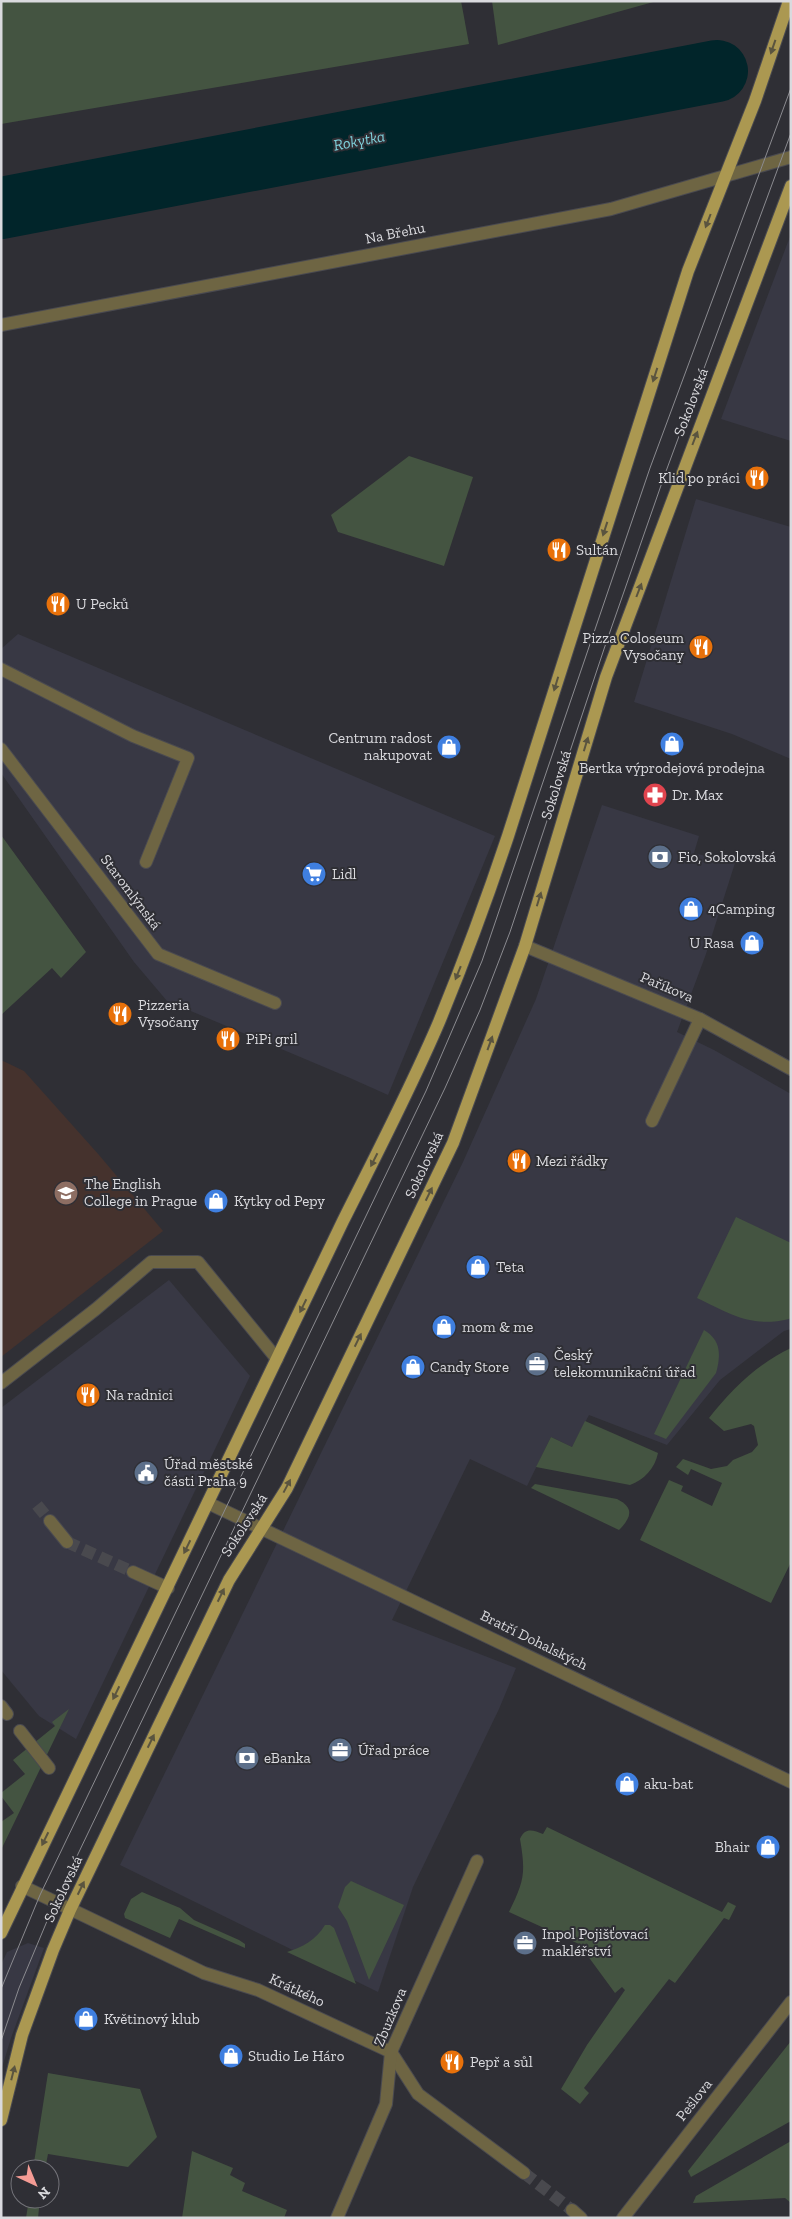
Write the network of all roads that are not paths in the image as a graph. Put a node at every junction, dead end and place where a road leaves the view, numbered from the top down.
1 (789, 1) edge
2 (791, 157) edge
3 (726, 176) junction
4 (791, 186) edge
5 (1, 324) edge
6 (1, 669) edge
7 (1, 749) edge
8 (146, 862) dead end
9 (525, 946) junction
10 (275, 1003) dead end
11 (700, 1019) junction
12 (791, 1069) edge
13 (652, 1121) dead end
14 (277, 1359) junction
15 (1, 1383) edge
16 (208, 1503) junction
17 (50, 1521) tunnel mouth
18 (263, 1528) junction
19 (67, 1542) tunnel mouth
20 (133, 1572) tunnel mouth
21 (168, 1588) junction
22 (20, 1731) dead end
23 (49, 1768) dead end
24 (791, 1782) edge
25 (477, 1861) dead end
26 (22, 1886) junction
27 (70, 1910) junction
28 (1, 1933) edge
29 (791, 2002) edge
30 (391, 2052) junction
31 (1, 2120) edge
32 (524, 2173) tunnel mouth
33 (337, 2218) edge
34 (623, 2218) edge

1 -> 3 main road, Sokolovská
2 - 3 street, Na Břehu
3 - 5 street, Na Břehu
3 -> 14 main road, Sokolovská
9 -> 4 main road, Sokolovská
6 - 8 street, Staromlýnská
7 - 10 street, Staromlýnská
9 - 11 street, Paříkova
18 -> 9 main road, Sokolovská
11 - 12 street, Paříkova
11 - 13 street
14 - 15 street
14 - 16 main road, Sokolovská
16 - 18 street, Bratří Dohalských
16 -> 21 main road, Sokolovská
17 - 19 street
18 - 24 street, Bratří Dohalských
27 -> 18 main road, Sokolovská
20 - 21 street
21 -> 26 main road, Sokolovská
22 - 23 street
25 - 30 street, Zbuzkova
26 - 27 street, Krátkého
26 - 28 main road, Sokolovská
27 - 30 street, Krátkého
31 -> 27 main road, Sokolovská
29 - 34 street, Pešlova
30 - 32 street
30 - 33 street, Zbuzkova

